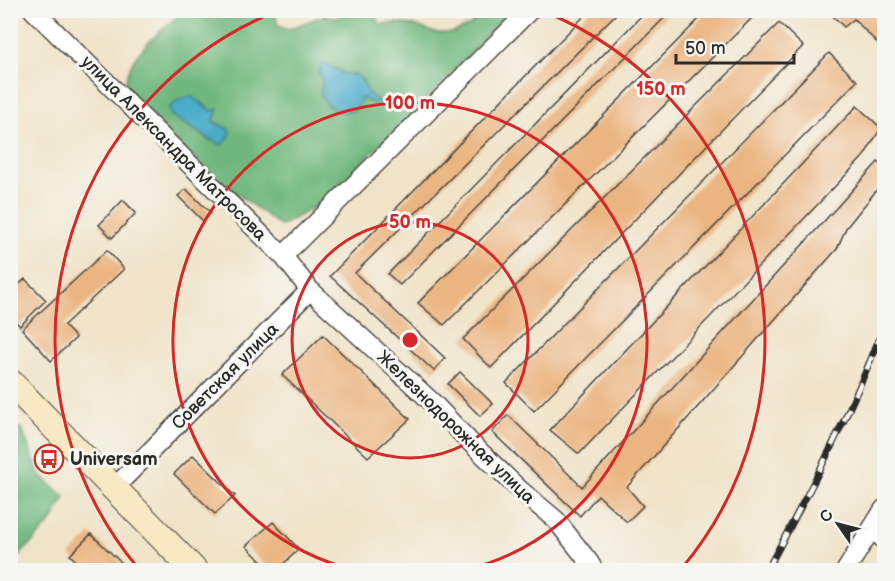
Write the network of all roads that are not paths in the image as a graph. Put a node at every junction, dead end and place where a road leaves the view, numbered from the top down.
1 (33, 10) edge
2 (530, 10) edge
3 (283, 256) junction
4 (310, 290) junction
5 (10, 382) edge
6 (114, 488) junction
7 (885, 508) edge
8 (870, 532) junction
9 (885, 546) edge
10 (194, 570) edge
11 (594, 570) edge
12 (846, 570) edge

1 - 3 street, улица Александра Матросова
2 - 3 street
3 - 4 street, улица Александра Матросова
4 - 6 street, Советская улица
4 - 11 street, Железнодорожная улица
5 - 6 street
6 - 10 street
7 - 8 street
8 - 9 lane
8 - 12 street

